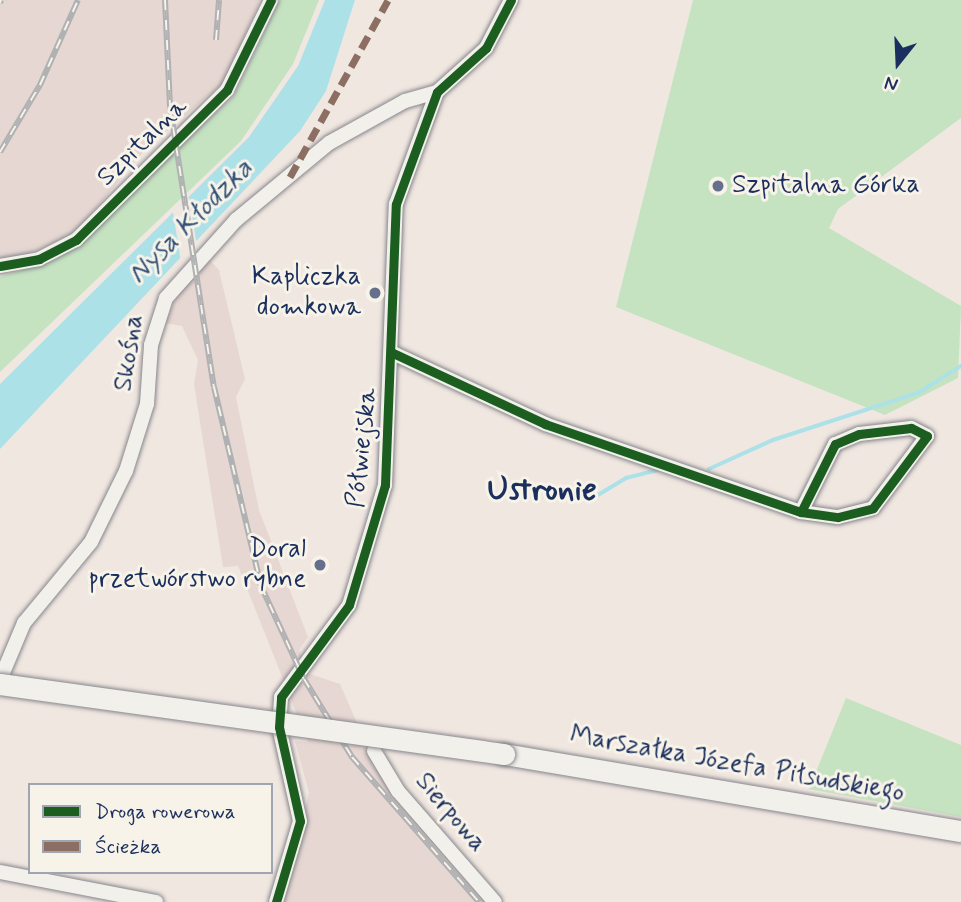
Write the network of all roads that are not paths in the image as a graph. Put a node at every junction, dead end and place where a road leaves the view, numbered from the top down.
1 (271, 0) edge
2 (511, 0) edge
3 (437, 92) junction
4 (0, 266) edge
5 (393, 353) junction
6 (801, 512) junction
7 (0, 682) edge
8 (374, 751) dead end
9 (961, 831) edge
10 (0, 872) edge
11 (117, 897) edge
12 (156, 902) edge
13 (276, 902) edge
14 (495, 902) edge

1 - 4 street, Szpitalna
2 - 3 street, Półwiejska
3 - 5 street, Półwiejska
3 - 7 street, Skośna
5 - 6 street
5 - 13 street, Półwiejska
6 - 6 street
7 - 9 highway, Marszałka Józefa Piłsudskiego, bridge
8 - 14 street, Sierpowa
10 - 11 street
11 - 12 street

